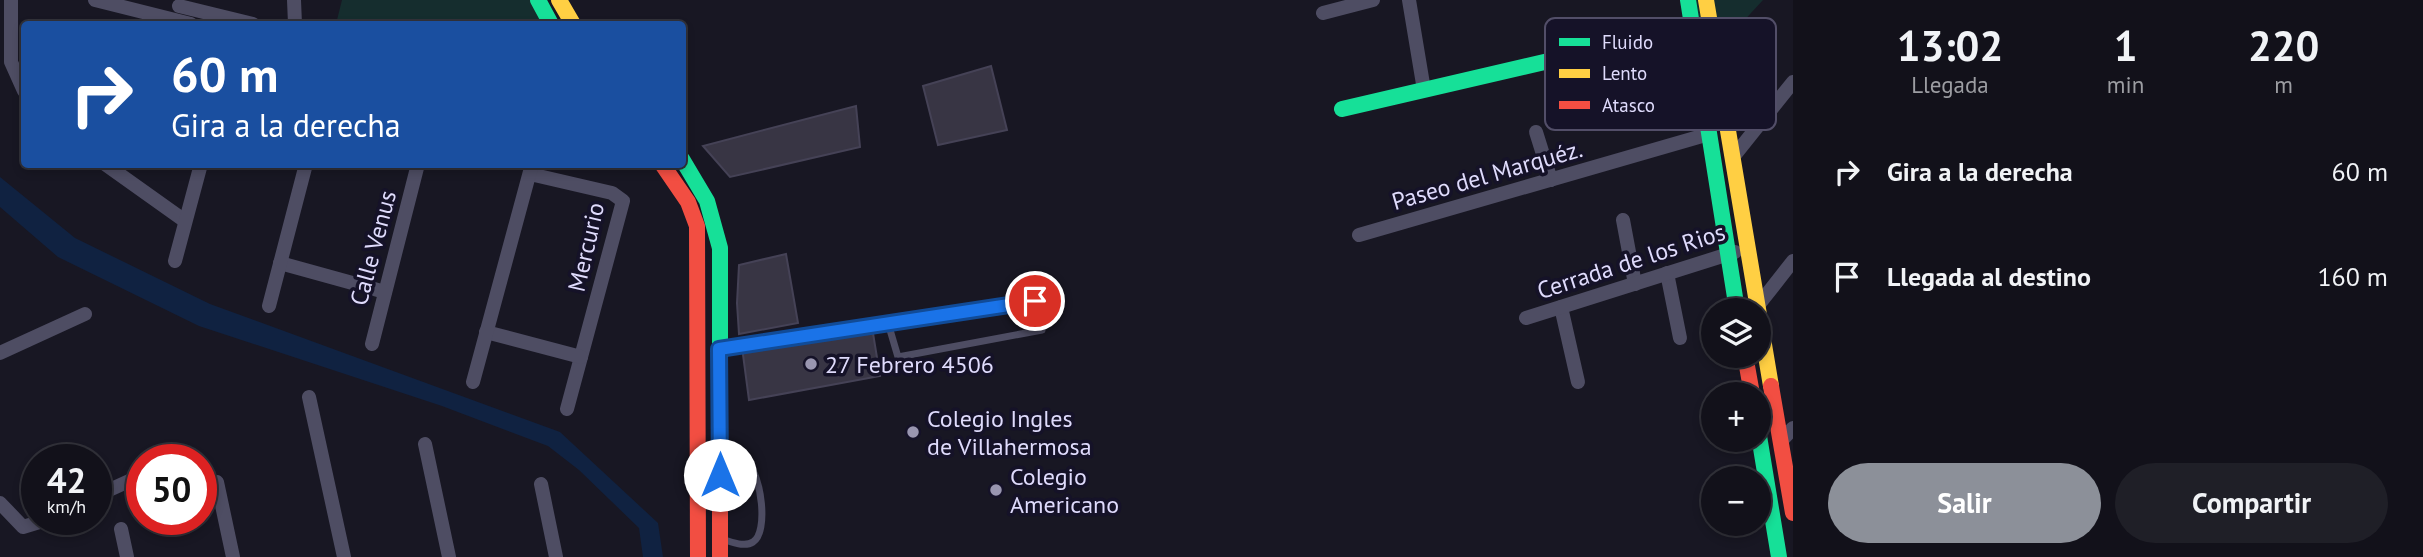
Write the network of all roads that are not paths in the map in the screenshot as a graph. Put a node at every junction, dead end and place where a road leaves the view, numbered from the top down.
1 (11, 0) edge
2 (95, 0) edge
3 (294, 0) edge
4 (538, 0) edge
5 (559, 0) edge
6 (1373, 0) edge
7 (1409, 0) edge
8 (1688, 0) edge
9 (1706, 0) edge
10 (178, 9) edge
11 (1323, 13) dead end
12 (140, 18) edge
13 (1696, 18) edge
14 (1702, 18) edge
15 (232, 21) edge
16 (295, 21) edge
17 (549, 21) edge
18 (571, 21) edge
19 (1545, 62) edge
20 (1793, 82) edge
21 (21, 84) edge
22 (1424, 90) junction
23 (1776, 103) edge
24 (1342, 109) dead end
25 (1709, 130) edge
26 (1727, 130) edge
27 (1755, 130) edge
28 (1536, 132) dead end
29 (1709, 134) junction
30 (1734, 156) junction
31 (686, 165) edge
32 (111, 168) edge
33 (200, 168) edge
34 (305, 168) edge
35 (417, 168) edge
36 (665, 168) edge
37 (531, 169) edge
38 (1550, 180) junction
39 (1623, 220) dead end
40 (186, 221) junction
41 (1359, 236) dead end
42 (1750, 247) junction
43 (1728, 254) junction
44 (175, 261) dead end
45 (1793, 261) edge
46 (280, 263) junction
47 (1667, 273) junction
48 (1635, 284) junction
49 (385, 292) junction
50 (1735, 298) edge
51 (1759, 298) edge
52 (1764, 298) edge
53 (269, 306) dead end
54 (1561, 307) junction
55 (85, 314) dead end
56 (1526, 318) dead end
57 (888, 323) junction
58 (486, 332) junction
59 (1680, 338) dead end
60 (372, 344) dead end
61 (719, 349) junction
62 (0, 353) edge
63 (1771, 354) edge
64 (582, 357) junction
65 (473, 382) dead end
66 (1578, 383) dead end
67 (309, 397) dead end
68 (567, 409) dead end
69 (1788, 434) edge
70 (425, 444) dead end
71 (1762, 452) edge
72 (720, 453) junction
73 (217, 482) dead end
74 (541, 484) dead end
75 (0, 503) edge
76 (1793, 513) edge
77 (21, 525) edge
78 (121, 529) dead end
79 (720, 539) junction
80 (127, 557) edge
81 (233, 557) edge
82 (344, 557) edge
83 (449, 557) edge
84 (556, 557) edge
85 (698, 557) edge
86 (720, 557) edge
87 (1779, 557) edge

1 - 21 street
2 - 12 street
3 - 16 street
4 - 17 street
5 - 18 street
6 - 11 street
7 - 22 street
8 - 13 street
9 - 14 street
10 - 12 street
10 - 15 street
19 - 22 street
20 - 23 street
22 - 24 street
25 - 29 street
26 - 30 street
27 - 30 street
28 - 38 street
29 - 38 street, Paseo del Marquéz.
29 - 43 street
30 - 42 street
31 - 61 street
32 - 40 street
33 - 40 street
34 - 46 street
35 - 49 street, Calle Venus
36 - 85 street
37 - 58 street, Mercurio
37 - 64 street, Mercurio
38 - 41 street, Paseo del Marquéz.
39 - 48 street
40 - 44 street
42 - 43 street, Cerrada de los Rios
42 - 51 street
43 - 47 street, Cerrada de los Rios
43 - 50 street
45 - 52 street
46 - 49 street
46 - 53 street
47 - 48 street, Cerrada de los Rios
47 - 59 street
48 - 54 street, Cerrada de los Rios
49 - 60 street, Calle Venus
54 - 56 street, Cerrada de los Rios
54 - 66 street
55 - 62 street
57 - 57 lane
57 - 61 lane
58 - 64 street
58 - 65 street, Mercurio
61 - 72 street
63 - 69 street
64 - 68 street, Mercurio
67 - 82 street
69 - 76 street
70 - 83 street
71 - 87 street
72 - 79 street
72 - 79 lane
73 - 81 street
74 - 84 street
75 - 77 street
78 - 80 street
79 - 86 street

